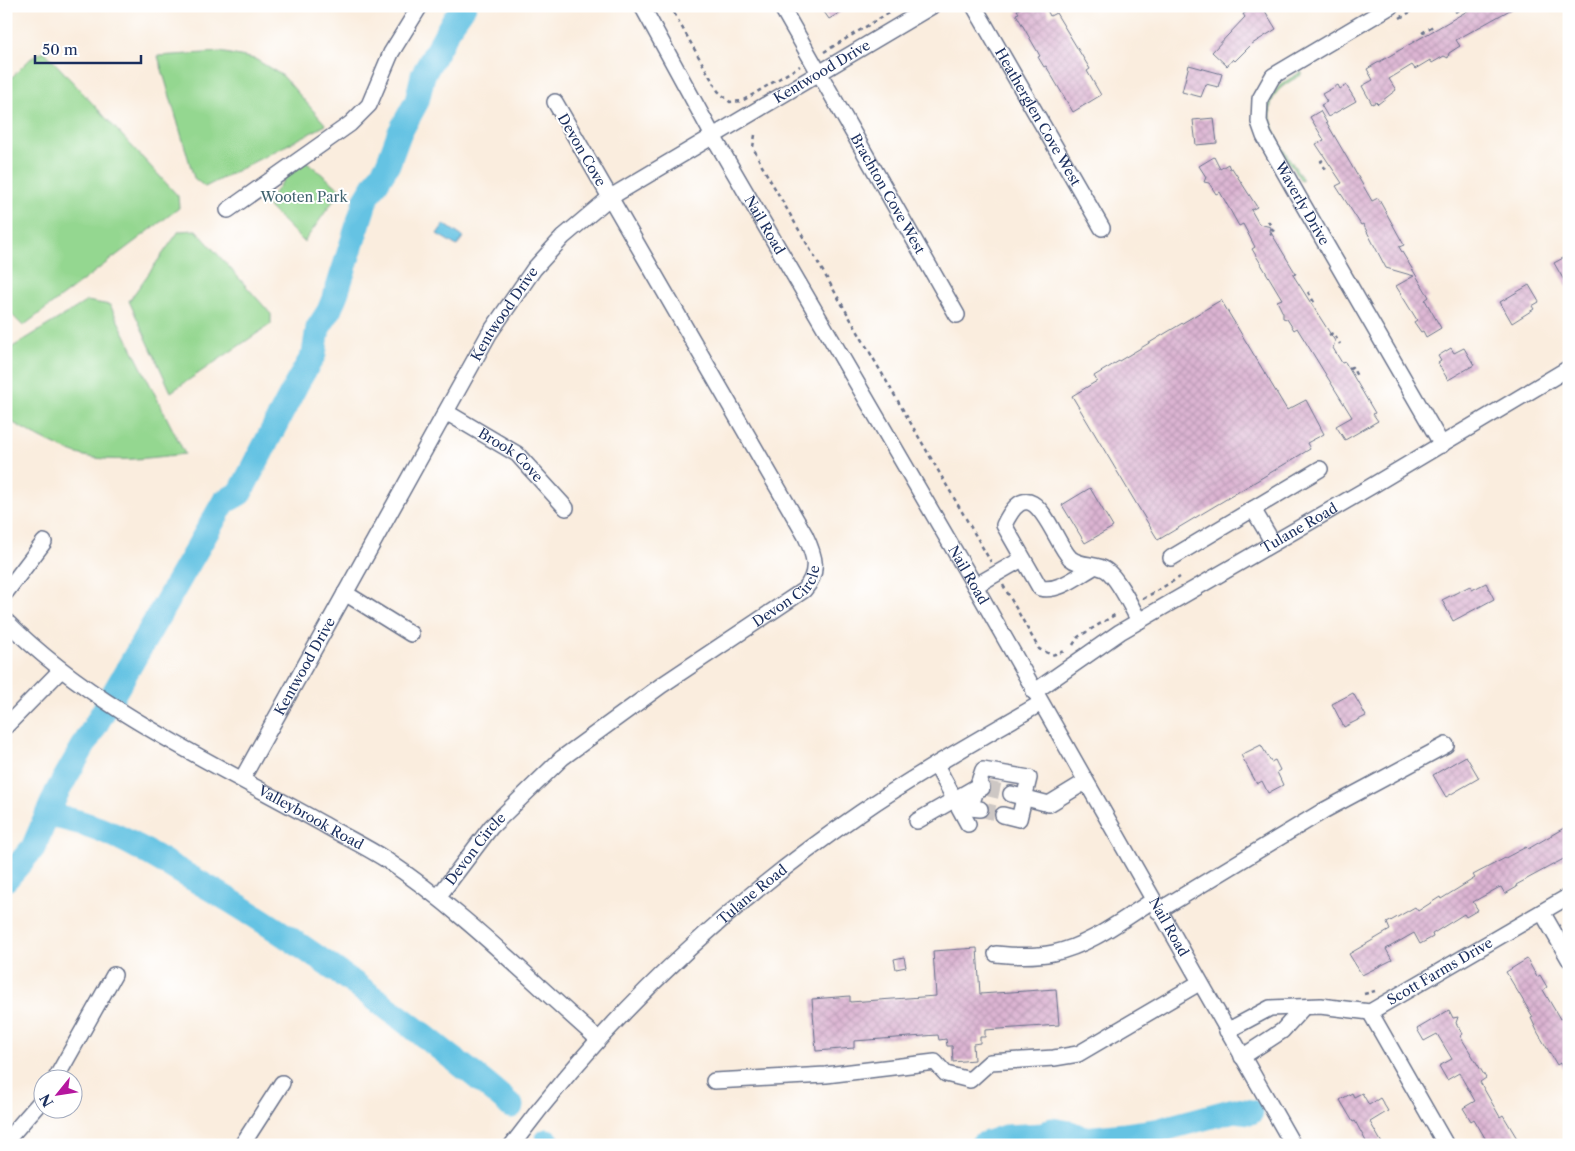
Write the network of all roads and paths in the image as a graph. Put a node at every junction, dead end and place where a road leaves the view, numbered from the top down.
1 (420, 6) edge
2 (642, 6) edge
3 (670, 6) edge
4 (781, 6) edge
5 (900, 6) edge
6 (932, 6) edge
7 (974, 6) edge
8 (1391, 6) edge
9 (1420, 6) edge
10 (1465, 6) edge
11 (1455, 12) dead end
12 (1394, 22) dead end
13 (1434, 28) dead end
14 (1422, 33) dead end
15 (811, 59) junction
16 (819, 73) junction
17 (555, 102) dead end
18 (755, 135) dead end
19 (713, 136) junction
20 (1323, 160) dead end
21 (1326, 172) dead end
22 (609, 198) junction
23 (228, 210) dead end
24 (1268, 220) dead end
25 (1102, 228) dead end
26 (1270, 234) dead end
27 (1308, 292) dead end
28 (1313, 305) dead end
29 (957, 315) dead end
30 (1329, 335) dead end
31 (1340, 344) dead end
32 (1349, 368) dead end
33 (1569, 368) edge
34 (1358, 378) dead end
35 (446, 412) junction
36 (1442, 445) junction
37 (1320, 469) dead end
38 (566, 508) dead end
39 (1253, 509) junction
40 (44, 542) dead end
41 (1273, 543) junction
42 (1171, 558) dead end
43 (1022, 559) junction
44 (1094, 566) junction
45 (997, 573) junction
46 (1180, 577) dead end
47 (975, 586) junction
48 (6, 592) edge
49 (345, 593) junction
50 (1130, 606) junction
51 (6, 621) edge
52 (1139, 621) junction
53 (411, 634) dead end
54 (61, 670) junction
55 (1037, 697) junction
56 (6, 726) edge
57 (1446, 746) dead end
58 (936, 765) junction
59 (242, 779) junction
60 (1085, 782) junction
61 (981, 788) junction
62 (1018, 795) junction
63 (955, 800) junction
64 (980, 810) dead end
65 (1003, 815) tunnel mouth
66 (917, 821) dead end
67 (968, 824) dead end
68 (1569, 896) edge
69 (438, 897) junction
70 (1155, 906) junction
71 (1542, 912) junction
72 (996, 954) dead end
73 (1569, 959) edge
74 (114, 975) dead end
75 (1199, 983) junction
76 (1302, 1009) junction
77 (1370, 1012) junction
78 (1227, 1031) junction
79 (598, 1040) junction
80 (1242, 1057) junction
81 (62, 1068) edge
82 (714, 1081) dead end
83 (282, 1083) dead end
84 (32, 1111) edge
85 (6, 1141) edge
86 (242, 1145) edge
87 (512, 1145) edge
88 (1293, 1145) edge
89 (1446, 1145) edge

1 - 23 street
2 - 19 street, Nail Road
3 - 15 path
4 - 15 street, Brachton Cove West
5 - 15 path
6 - 16 street, Kentwood Drive
7 - 25 street, Heatherglen Cove West
8 - 36 street, Waverly Drive
9 - 12 path
10 - 11 path
13 - 14 path
15 - 16 street, Brachton Cove West
16 - 19 street, Kentwood Drive
16 - 29 street, Brachton Cove West
17 - 22 street, Devon Cove
18 - 45 path
19 - 22 street, Kentwood Drive
19 - 47 street, Nail Road
20 - 21 path
22 - 35 street, Kentwood Drive
22 - 69 street, Devon Circle
24 - 26 path
27 - 28 path
30 - 31 path
32 - 34 path
33 - 36 street, Tulane Road
35 - 38 street, Brook Cove
35 - 49 street, Kentwood Drive
36 - 41 street, Tulane Road
37 - 39 street
39 - 41 street
39 - 42 street
40 - 48 street
41 - 52 street, Tulane Road
43 - 44 street
43 - 44 street
43 - 45 street
44 - 50 street
45 - 47 street
45 - 50 path
46 - 50 path
47 - 55 street, Nail Road
49 - 53 street
49 - 59 street, Kentwood Drive
50 - 52 street
51 - 54 street, Valleybrook Road
52 - 55 street, Tulane Road
54 - 56 street
54 - 59 street, Valleybrook Road
55 - 58 street, Tulane Road
55 - 60 street, Nail Road
57 - 70 street
58 - 63 street
58 - 79 street, Tulane Road
59 - 69 street, Valleybrook Road
60 - 62 street
60 - 70 street, Nail Road
61 - 62 street
61 - 63 street
61 - 64 street
62 - 65 street
63 - 66 street
63 - 67 street
68 - 71 street, Scott Farms Drive
69 - 79 street, Valleybrook Road
70 - 72 street
70 - 75 street, Nail Road
71 - 73 street
71 - 77 street, Scott Farms Drive
74 - 81 street
75 - 78 street, Nail Road
75 - 82 street
76 - 77 street
76 - 78 street
76 - 80 street
77 - 89 street
78 - 80 street, Nail Road
79 - 87 street, Tulane Road
80 - 88 street, Nail Road
83 - 86 street
84 - 85 street

